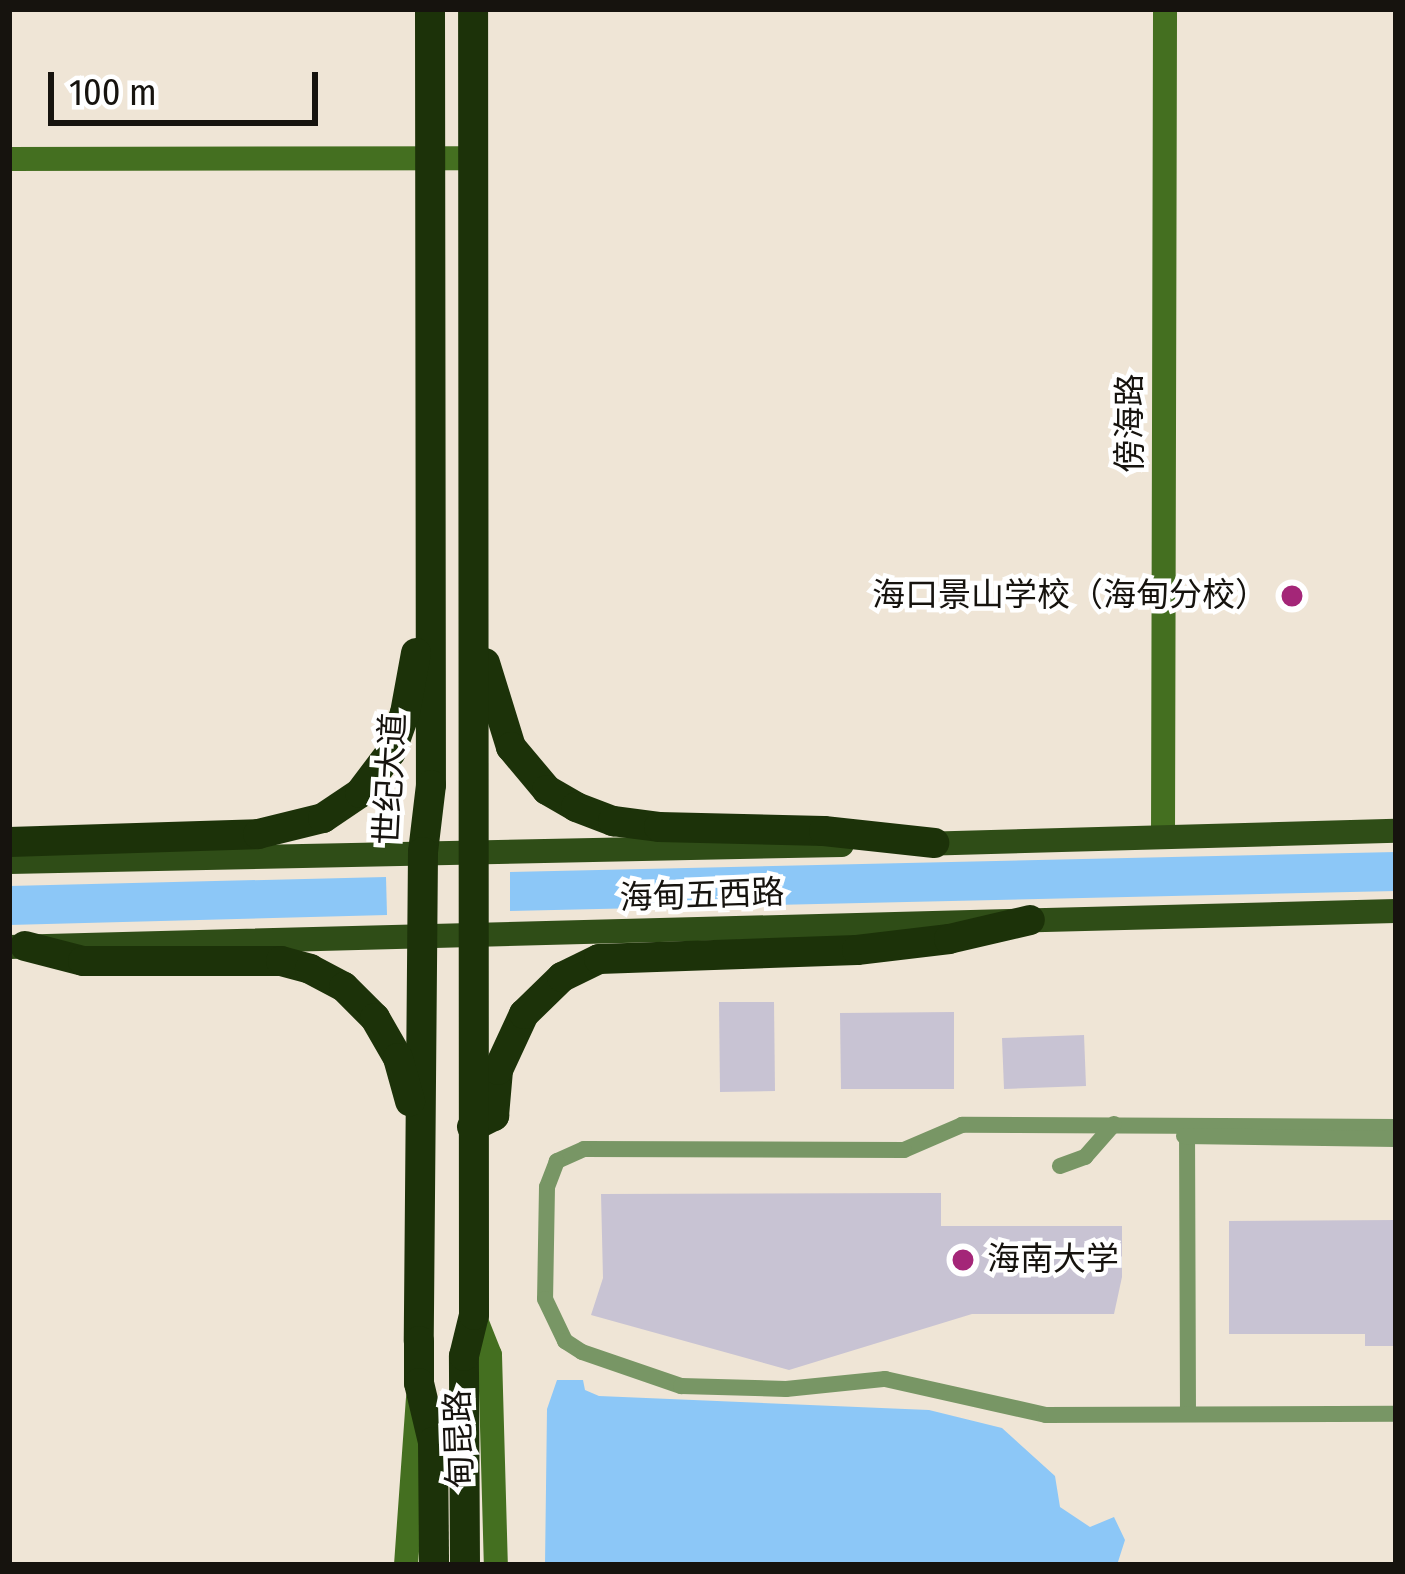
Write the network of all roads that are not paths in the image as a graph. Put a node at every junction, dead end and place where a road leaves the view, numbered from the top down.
1 (430, 9) edge
2 (473, 9) edge
3 (1165, 9) edge
4 (1175, 9) edge
5 (9, 159) edge
6 (472, 163) junction
7 (429, 164) junction
8 (9, 169) edge
9 (430, 582) junction
10 (472, 594) junction
11 (1396, 831) edge
12 (1168, 837) junction
13 (9, 842) edge
14 (934, 843) junction
15 (423, 852) junction
16 (470, 852) junction
17 (9, 862) edge
18 (1396, 911) edge
19 (1030, 920) junction
20 (423, 936) junction
21 (471, 936) junction
22 (17, 947) edge
23 (420, 1115) junction
24 (472, 1127) junction
25 (1396, 1127) edge
26 (1109, 1129) junction
27 (1191, 1132) junction
28 (1396, 1139) edge
29 (1060, 1166) dead end
30 (474, 1315) junction
31 (419, 1384) junction
32 (1396, 1404) edge
33 (1190, 1409) junction
34 (1396, 1414) edge
35 (450, 1558) edge
36 (406, 1565) edge
37 (496, 1565) edge

1 - 7 highway, 世纪大道
2 - 6 highway, 世纪大道
3 - 12 street, 傍海路
4 - 12 street, 傍海路
5 - 7 street
6 - 7 street
6 - 10 highway, 世纪大道
7 - 8 street
7 - 9 highway, 世纪大道
9 - 13 highway
9 - 15 highway, 世纪大道
10 - 14 highway
10 - 16 highway, 世纪大道
11 - 12 main road, 海甸五西路
12 - 14 main road, 海甸五西路
14 - 16 main road, 海甸五西路
15 - 16 main road, 海甸五西路
15 - 17 main road, 海甸五西路
15 - 20 highway, 世纪大道
16 - 21 highway, 世纪大道
18 - 19 main road, 海甸五西路
19 - 21 main road, 海甸五西路
19 - 24 highway
20 - 21 main road, 海甸五西路
20 - 22 main road, 海甸五西路
20 - 23 highway, 世纪大道
21 - 24 highway, 世纪大道
22 - 23 highway
23 - 31 highway, 世纪大道
24 - 30 highway, 世纪大道
25 - 27 street
26 - 27 street
26 - 29 street
26 - 33 street
27 - 28 street
27 - 33 street
30 - 35 highway, 世纪大道
30 - 37 street, 甸昆路
31 - 35 highway, 世纪大道
31 - 36 street, 甸昆路
32 - 33 street
33 - 34 street

